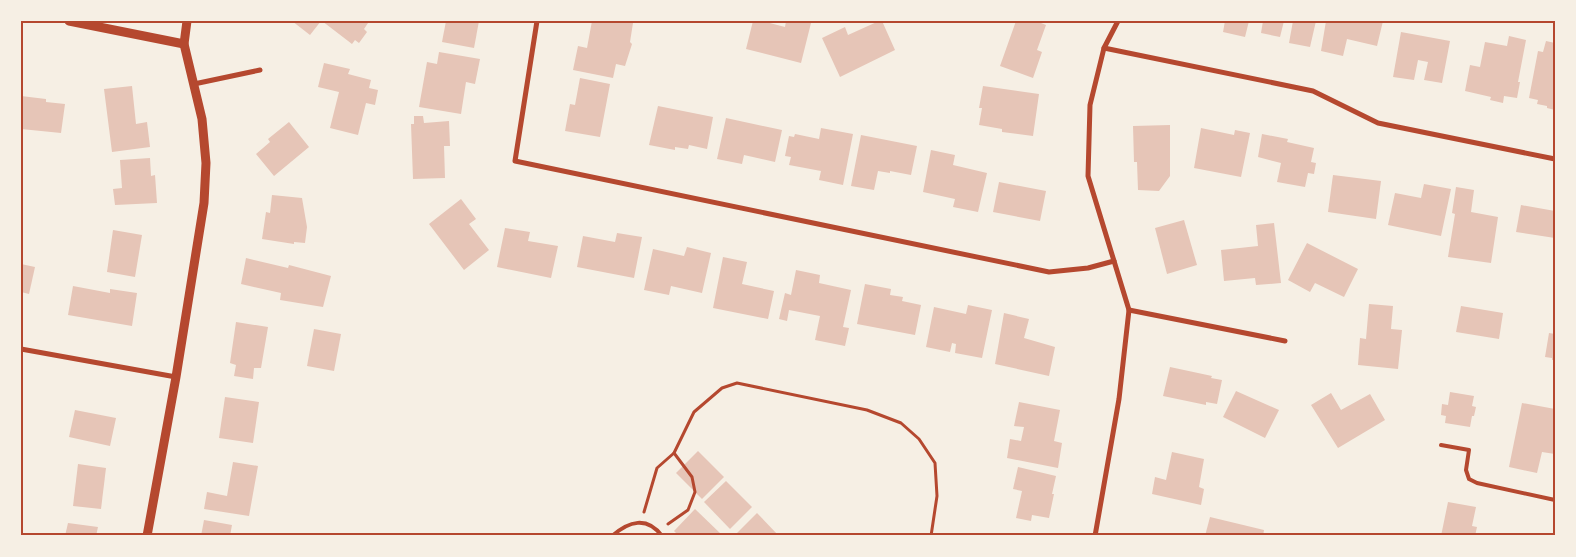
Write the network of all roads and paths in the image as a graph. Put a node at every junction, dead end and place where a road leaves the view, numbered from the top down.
1 (69, 21) edge
2 (187, 21) edge
3 (537, 21) edge
4 (1118, 21) edge
5 (184, 44) junction
6 (1104, 48) junction
7 (260, 70) dead end
8 (194, 84) junction
9 (1555, 159) edge
10 (1114, 261) junction
11 (1129, 310) junction
12 (1285, 341) dead end
13 (21, 349) edge
14 (176, 377) junction
15 (1441, 444) dead end
16 (674, 453) junction
17 (1555, 500) edge
18 (641, 522) junction
19 (656, 528) junction
20 (147, 536) edge
21 (612, 536) edge
22 (662, 536) edge
23 (932, 536) edge
24 (1095, 536) edge

1 - 5 street
2 - 5 street
3 - 10 street
4 - 6 street
5 - 8 street
6 - 9 street
6 - 10 street
7 - 8 street
8 - 14 street
10 - 11 street
11 - 12 street
11 - 24 street
13 - 14 street
14 - 20 street
15 - 17 lane
16 - 18 path
16 - 19 path
16 - 23 path
18 - 19 lane
18 - 21 lane
19 - 22 lane

